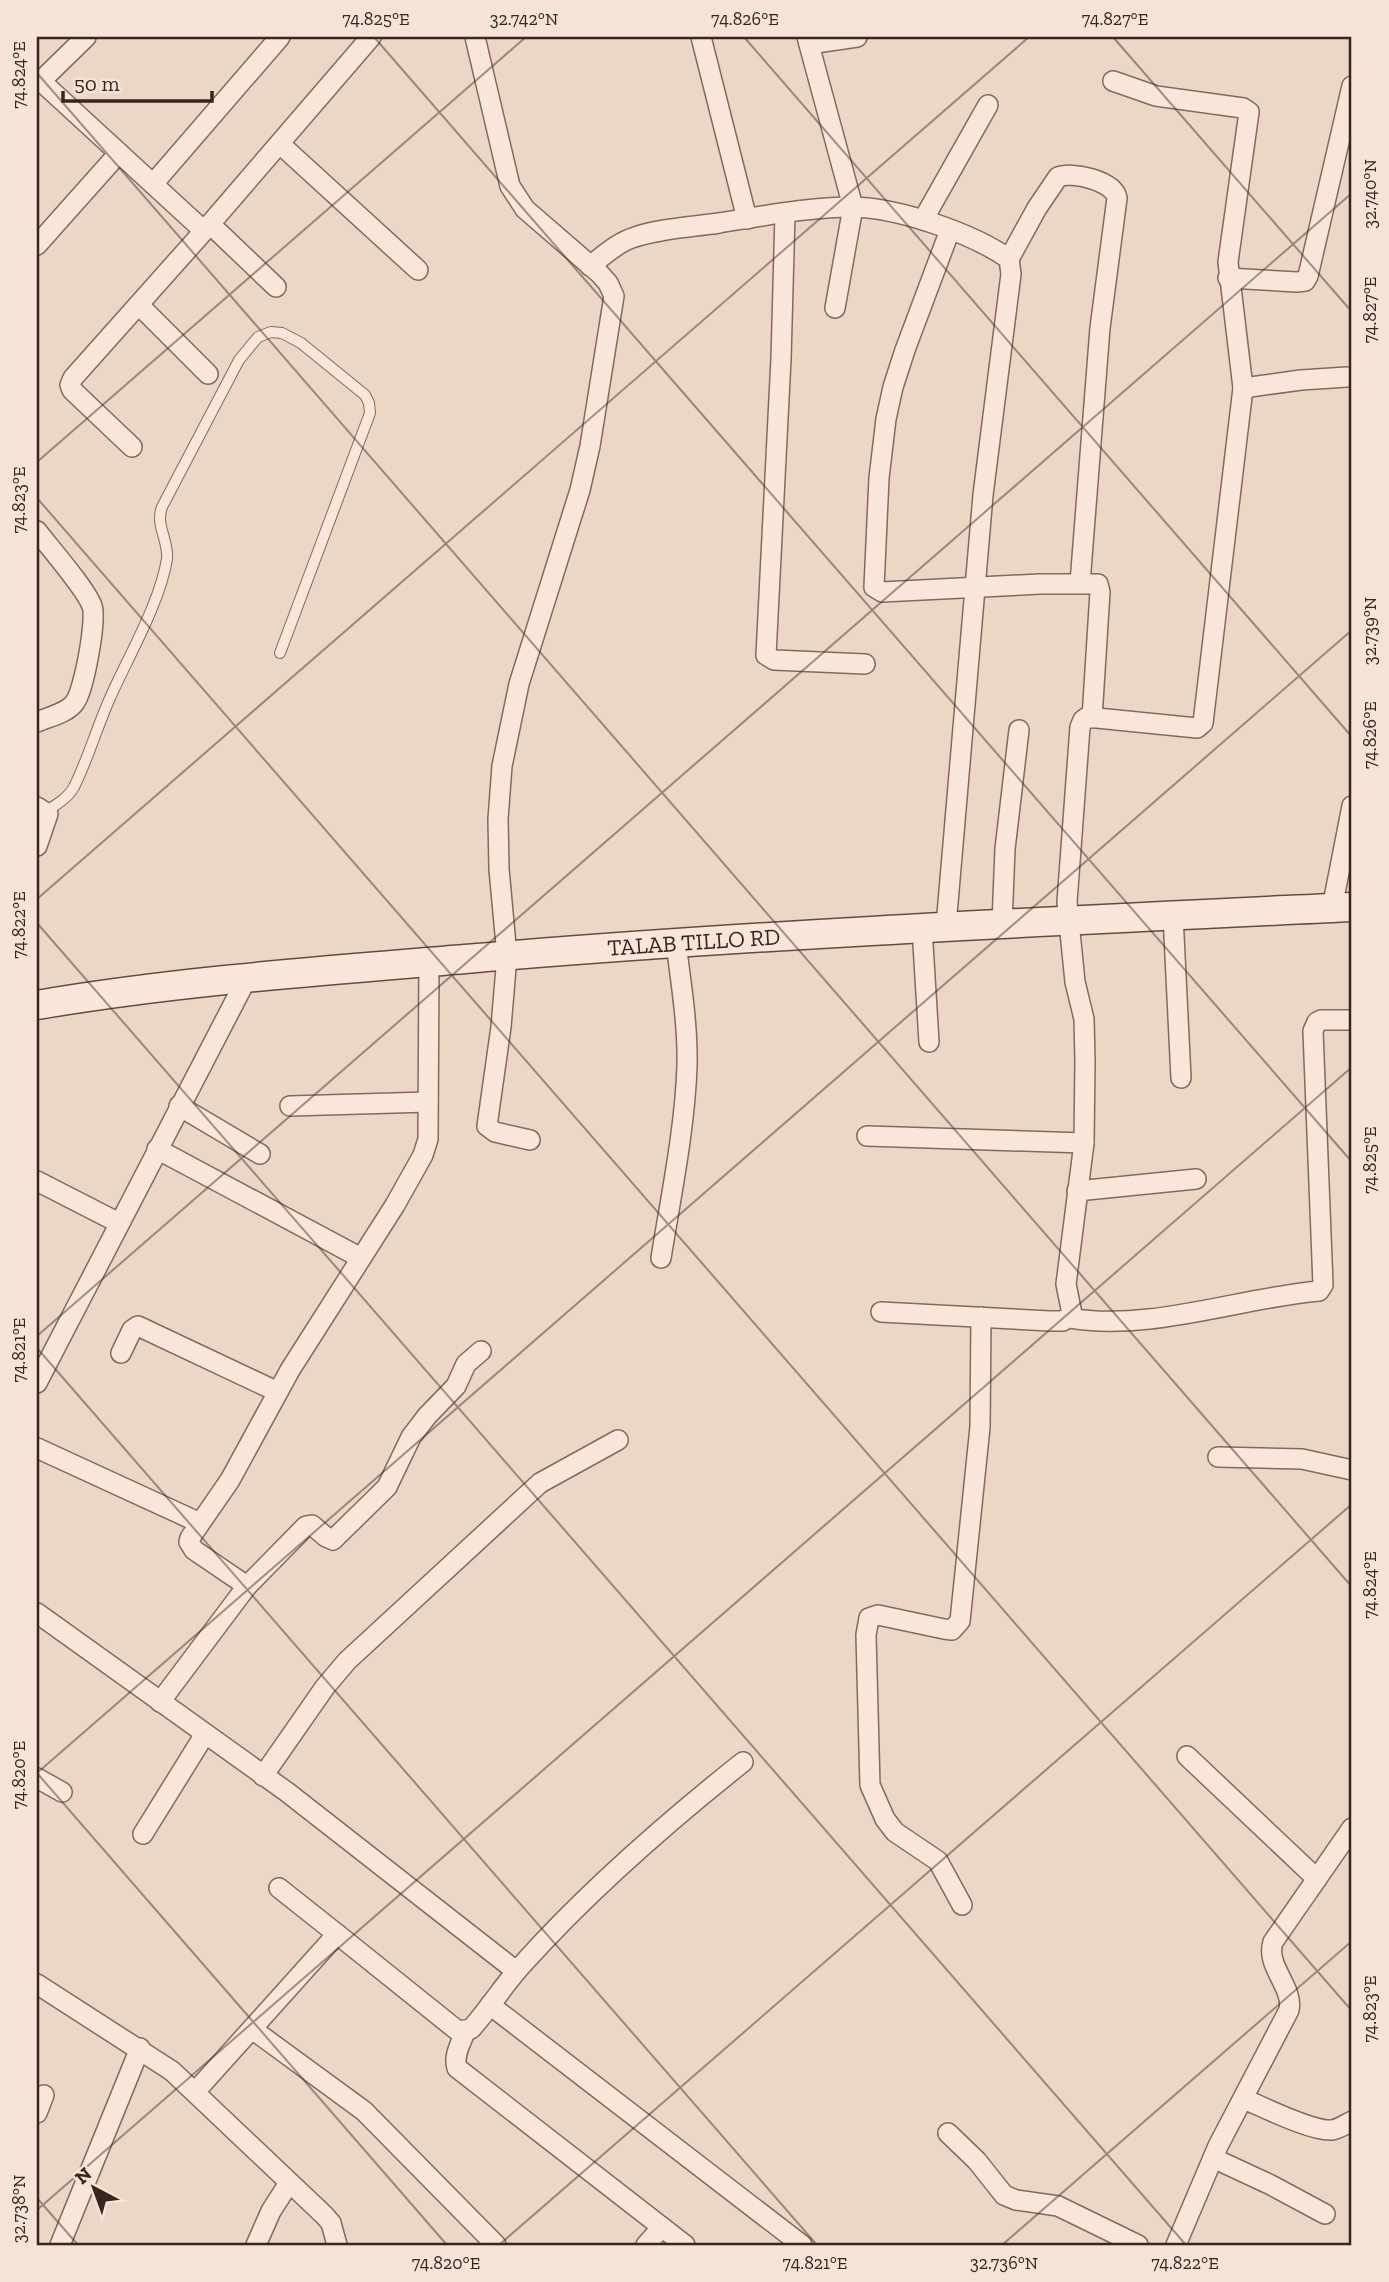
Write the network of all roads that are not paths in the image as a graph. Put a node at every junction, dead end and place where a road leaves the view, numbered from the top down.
1 (86, 37) edge
2 (280, 37) edge
3 (371, 37) edge
4 (475, 37) edge
5 (701, 37) edge
6 (857, 37) edge
7 (808, 40) edge
8 (1113, 81) dead end
9 (1352, 86) edge
10 (41, 88) edge
11 (988, 105) dead end
12 (280, 144) junction
13 (119, 153) junction
14 (153, 184) junction
15 (853, 207) junction
16 (785, 214) junction
17 (747, 219) junction
18 (923, 220) junction
19 (207, 228) junction
20 (950, 230) junction
21 (37, 245) edge
22 (1009, 260) junction
23 (590, 266) junction
24 (418, 270) dead end
25 (1228, 278) junction
26 (276, 286) dead end
27 (139, 305) junction
28 (835, 308) dead end
29 (208, 374) dead end
30 (1347, 377) dead end
31 (1243, 388) junction
32 (132, 447) dead end
33 (37, 531) edge
34 (1080, 583) junction
35 (976, 588) junction
36 (280, 653) dead end
37 (865, 664) dead end
38 (1091, 718) junction
39 (37, 722) edge
40 (1019, 730) dead end
41 (1352, 807) edge
42 (41, 809) edge
43 (37, 846) edge
44 (1342, 907) edge
45 (1173, 915) junction
46 (1068, 920) junction
47 (1002, 923) junction
48 (934, 927) junction
49 (676, 943) junction
50 (507, 956) junction
51 (429, 962) junction
52 (247, 978) junction
53 (37, 1005) edge
54 (1352, 1020) edge
55 (929, 1042) dead end
56 (1181, 1079) dead end
57 (428, 1102) junction
58 (179, 1106) junction
59 (290, 1106) dead end
60 (867, 1136) dead end
61 (530, 1140) dead end
62 (1084, 1143) junction
63 (157, 1149) junction
64 (260, 1154) dead end
65 (1196, 1179) dead end
66 (37, 1181) edge
67 (1077, 1191) junction
68 (119, 1223) junction
69 (362, 1258) junction
70 (661, 1258) dead end
71 (881, 1312) dead end
72 (981, 1317) junction
73 (1069, 1318) junction
74 (481, 1350) dead end
75 (121, 1353) dead end
76 (37, 1383) edge
77 (278, 1392) junction
78 (618, 1440) dead end
79 (37, 1448) edge
80 (1218, 1457) dead end
81 (1352, 1470) edge
82 (200, 1523) junction
83 (247, 1586) junction
84 (37, 1613) edge
85 (160, 1702) junction
86 (205, 1734) junction
87 (1187, 1756) dead end
88 (743, 1762) dead end
89 (263, 1776) junction
90 (37, 1778) edge
91 (62, 1792) dead end
92 (1352, 1828) edge
93 (142, 1834) dead end
94 (1317, 1879) junction
95 (279, 1888) dead end
96 (962, 1905) dead end
97 (337, 1934) junction
98 (516, 1971) junction
99 (37, 1984) edge
100 (490, 2005) junction
101 (252, 2029) junction
102 (465, 2032) junction
103 (140, 2048) junction
104 (195, 2092) junction
105 (1244, 2099) junction
106 (1352, 2121) edge
107 (948, 2133) dead end
108 (1213, 2158) junction
109 (289, 2183) junction
110 (1325, 2214) dead end
111 (662, 2227) junction
112 (60, 2245) edge
113 (256, 2245) edge
114 (337, 2245) edge
115 (495, 2245) edge
116 (646, 2245) edge
117 (685, 2245) edge
118 (802, 2245) edge
119 (1138, 2245) edge
120 (1176, 2245) edge

1 - 10 street
2 - 14 street
3 - 12 street
4 - 23 street
5 - 17 street
6 - 7 street
7 - 15 street
8 - 25 street
9 - 25 street
10 - 13 street
11 - 18 street
12 - 19 street
12 - 24 street
13 - 14 street
13 - 21 street
14 - 19 street
15 - 16 street
15 - 18 street
15 - 28 street
16 - 17 street
16 - 37 street
17 - 23 street
18 - 20 street
19 - 26 street
19 - 27 street
20 - 22 street
20 - 35 street
22 - 34 street
22 - 35 street
23 - 50 street
25 - 31 street
27 - 29 street
27 - 32 street
30 - 31 street
31 - 38 street
33 - 39 street
34 - 35 street
34 - 38 street
35 - 48 street
36 - 42 lane
38 - 46 street
40 - 47 street
41 - 44 street
42 - 43 street
44 - 45 main road, TALAB TILLO RD
45 - 46 main road, TALAB TILLO RD
45 - 56 street
46 - 47 main road, TALAB TILLO RD
46 - 62 street
47 - 48 main road, TALAB TILLO RD
48 - 49 main road, TALAB TILLO RD
48 - 55 street
49 - 50 main road, TALAB TILLO RD
49 - 70 street
50 - 51 main road, TALAB TILLO RD
50 - 61 street
51 - 52 main road, TALAB TILLO RD
51 - 57 street
52 - 53 main road, TALAB TILLO RD
52 - 58 street
54 - 73 street
57 - 59 street
57 - 69 street
58 - 63 street
58 - 64 street
60 - 62 street
62 - 67 street
63 - 68 street
63 - 69 street
65 - 67 street
66 - 68 street
67 - 73 street
68 - 76 street
69 - 77 street
71 - 72 street
72 - 73 street
72 - 96 street
74 - 83 street
75 - 77 street
77 - 82 street
78 - 89 street
79 - 82 street
80 - 81 street
82 - 83 street
83 - 85 street
84 - 85 street
85 - 86 street
86 - 89 street
86 - 93 street
87 - 94 street
88 - 98 street
89 - 98 street
90 - 91 street
92 - 94 street
94 - 105 street
95 - 97 street
97 - 101 street
97 - 102 street
98 - 100 street
99 - 103 street
100 - 102 street
100 - 118 street
101 - 104 street
101 - 115 street
102 - 111 street
103 - 104 street
103 - 112 street
104 - 109 street
105 - 106 street
105 - 108 street
107 - 119 street
108 - 110 street
108 - 120 street
109 - 113 street
109 - 114 street
111 - 116 street
111 - 117 street

